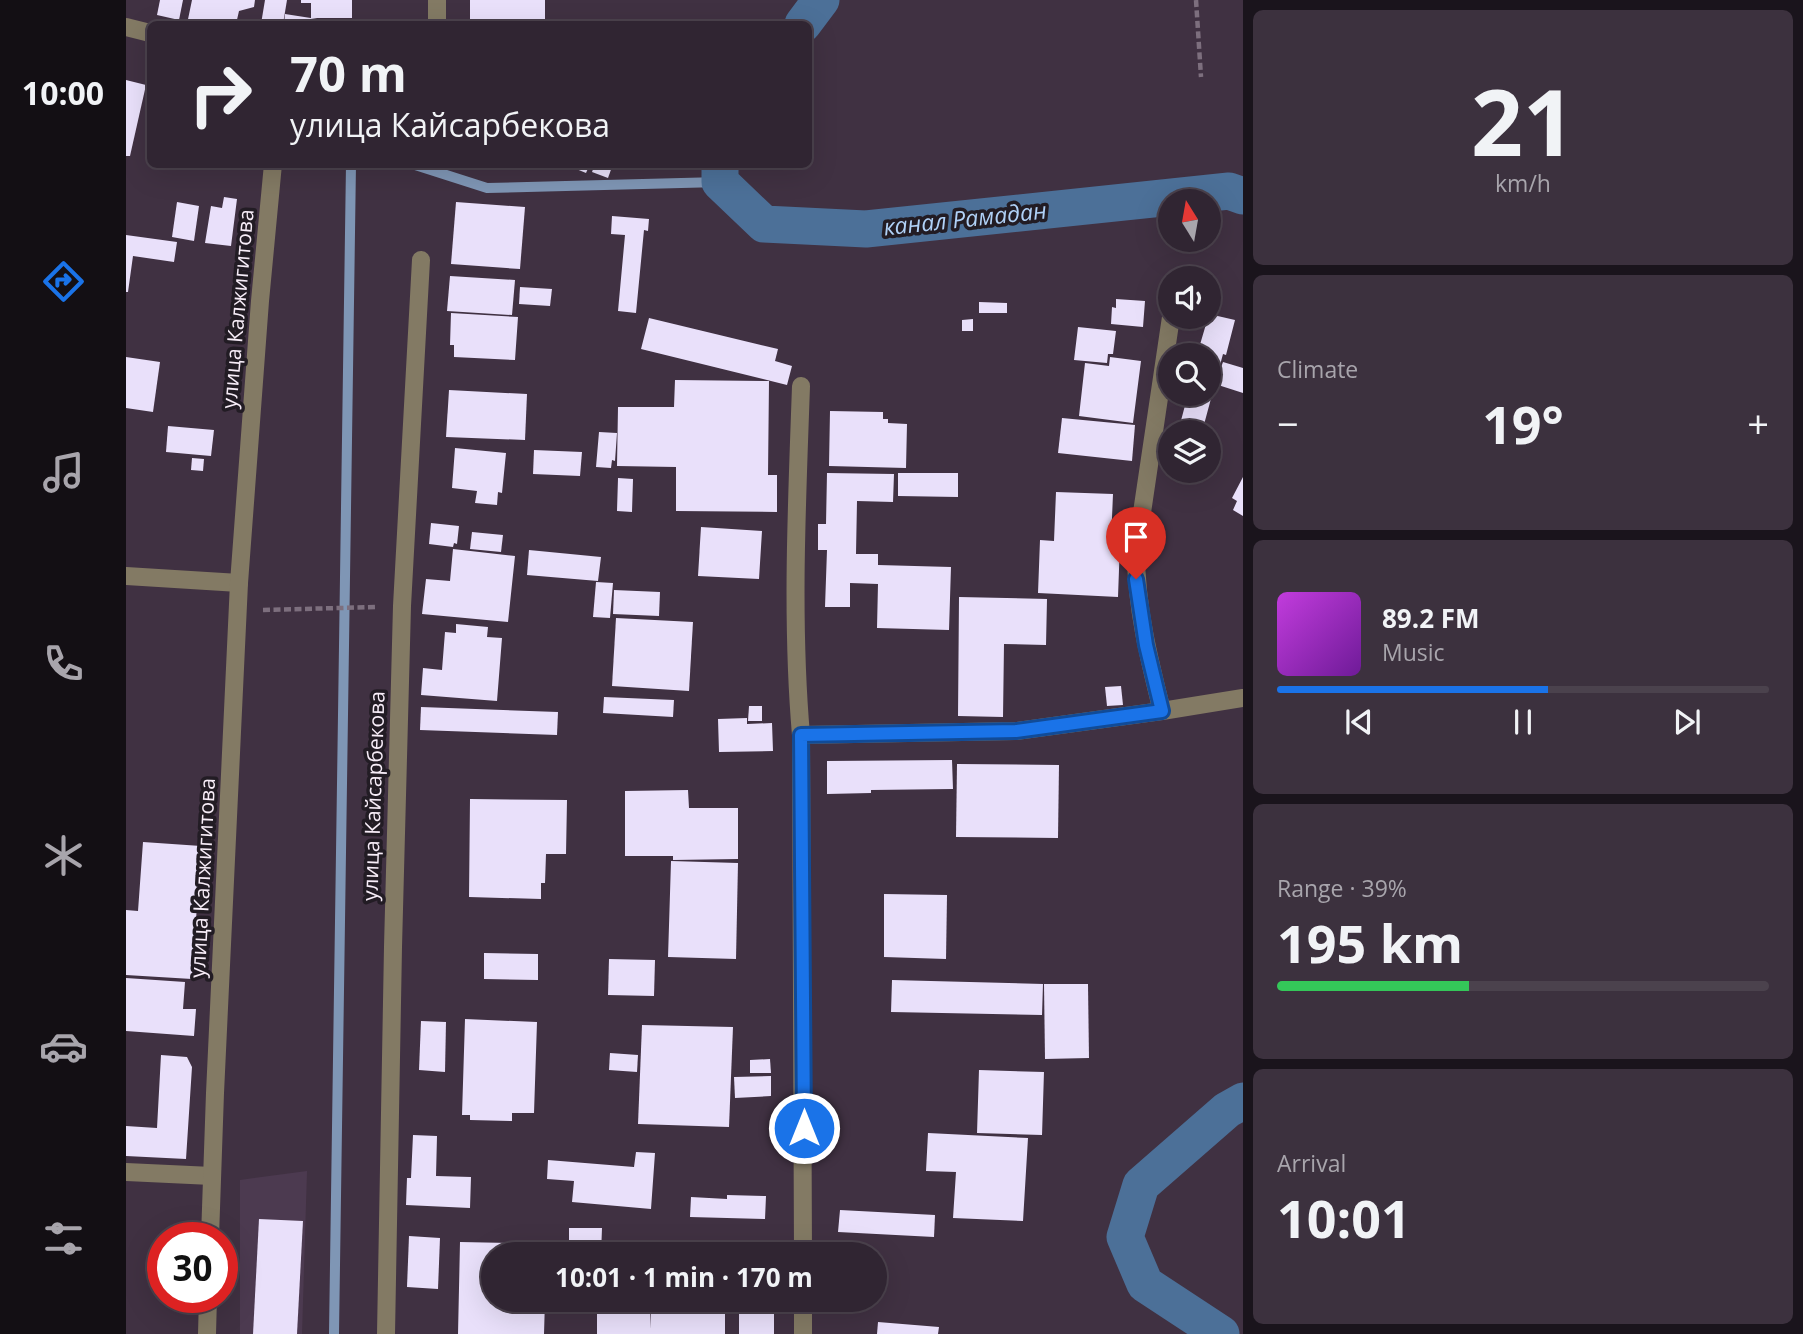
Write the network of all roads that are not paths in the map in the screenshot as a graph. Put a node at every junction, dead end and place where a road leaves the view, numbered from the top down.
1 (437, 0) edge
2 (437, 21) edge
3 (126, 27) edge
4 (147, 32) edge
5 (273, 168) edge
6 (421, 260) dead end
7 (1169, 329) edge
8 (801, 386) dead end
9 (126, 576) edge
10 (239, 583) junction
11 (1243, 698) edge
12 (1162, 711) junction
13 (801, 735) junction
14 (126, 1172) edge
15 (212, 1176) junction
16 (210, 1222) edge
17 (803, 1242) edge
18 (803, 1312) edge
19 (208, 1313) edge
20 (207, 1334) edge
21 (386, 1334) edge
22 (803, 1334) edge

1 - 2 street
3 - 4 street
5 - 10 street, улица Калжигитова
6 - 21 street, улица Кайсарбекова
7 - 12 street
8 - 13 street
9 - 10 street
10 - 15 street, улица Калжигитова
11 - 12 street
12 - 13 street
13 - 17 street
14 - 15 street
15 - 16 street, улица Калжигитова
18 - 22 street
19 - 20 street

